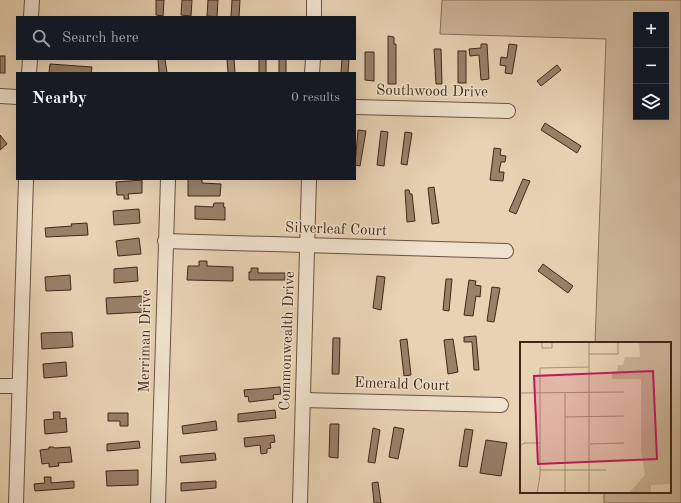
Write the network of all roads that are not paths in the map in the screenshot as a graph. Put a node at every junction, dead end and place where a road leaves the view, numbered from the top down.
1 (32, 0) edge
2 (314, 0) edge
3 (31, 16) edge
4 (314, 16) edge
5 (30, 60) edge
6 (313, 60) edge
7 (29, 72) edge
8 (312, 72) edge
9 (0, 96) edge
10 (16, 97) edge
11 (356, 107) edge
12 (508, 111) dead end
13 (26, 180) edge
14 (168, 180) edge
15 (309, 180) edge
16 (165, 241) junction
17 (307, 246) junction
18 (506, 252) dead end
19 (0, 386) edge
20 (19, 386) junction
21 (303, 400) junction
22 (501, 405) dead end
23 (16, 503) edge
24 (158, 503) edge
25 (300, 503) edge

1 - 3 street
2 - 4 street
5 - 7 street
6 - 8 street
9 - 10 street
11 - 12 street, Southwood Drive
13 - 20 street
14 - 16 street, Merriman Drive
15 - 17 street, Commonwealth Drive
16 - 17 street, Silverleaf Court
16 - 24 street, Merriman Drive
17 - 18 street, Silverleaf Court
17 - 21 street, Commonwealth Drive
19 - 20 street
20 - 23 street
21 - 22 street, Emerald Court
21 - 25 street, Commonwealth Drive

